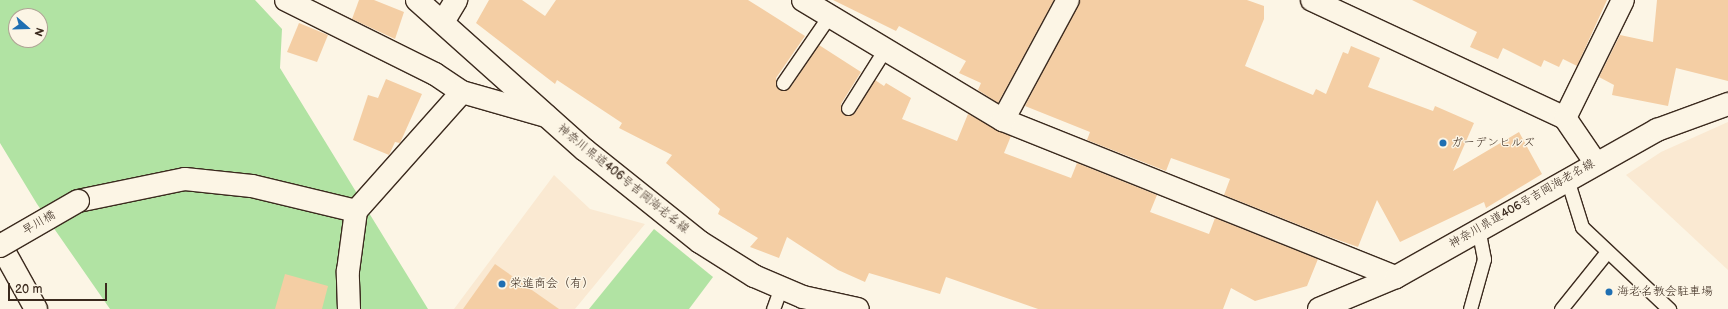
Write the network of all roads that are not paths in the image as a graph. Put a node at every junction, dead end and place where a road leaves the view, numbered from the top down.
1 (286, 0) edge
2 (417, 0) edge
3 (456, 0) edge
4 (803, 0) edge
5 (1068, 0) edge
6 (1312, 0) edge
7 (1623, 0) edge
8 (829, 16) junction
9 (443, 22) junction
10 (885, 49) junction
11 (784, 83) dead end
12 (462, 92) junction
13 (1728, 104) edge
14 (848, 108) dead end
15 (546, 116) junction
16 (1565, 118) junction
17 (1003, 120) junction
18 (1595, 162) junction
19 (1567, 179) junction
20 (356, 211) junction
21 (1478, 229) junction
22 (0, 245) edge
23 (1606, 253) junction
24 (1396, 277) junction
25 (781, 288) junction
26 (36, 309) edge
27 (349, 309) edge
28 (773, 309) edge
29 (858, 309) edge
30 (1319, 309) edge
31 (1470, 309) edge
32 (1561, 309) edge
33 (1669, 309) edge

1 - 12 main road
2 - 9 main road, 神奈川県道406号吉岡海老名線
3 - 9 main road
4 - 8 main road
5 - 17 main road
6 - 16 main road
7 - 16 main road
8 - 10 main road
8 - 11 lane
9 - 15 main road, 神奈川県道406号吉岡海老名線
10 - 14 lane
10 - 17 main road
12 - 15 main road
12 - 20 main road
13 - 18 main road, 神奈川県道406号吉岡海老名線
15 - 25 main road, 神奈川県道406号吉岡海老名線
16 - 18 main road
17 - 24 main road
18 - 19 main road, 神奈川県道406号吉岡海老名線
19 - 21 main road, 神奈川県道406号吉岡海老名線
19 - 23 lane
20 - 22 main road, 早川橋, bridge
20 - 27 main road
21 - 24 main road, 神奈川県道406号吉岡海老名線
21 - 31 lane
22 - 26 main road
23 - 32 lane
23 - 33 lane
24 - 30 main road, 神奈川県道406号吉岡海老名線
25 - 28 lane
25 - 29 main road, 神奈川県道406号吉岡海老名線

